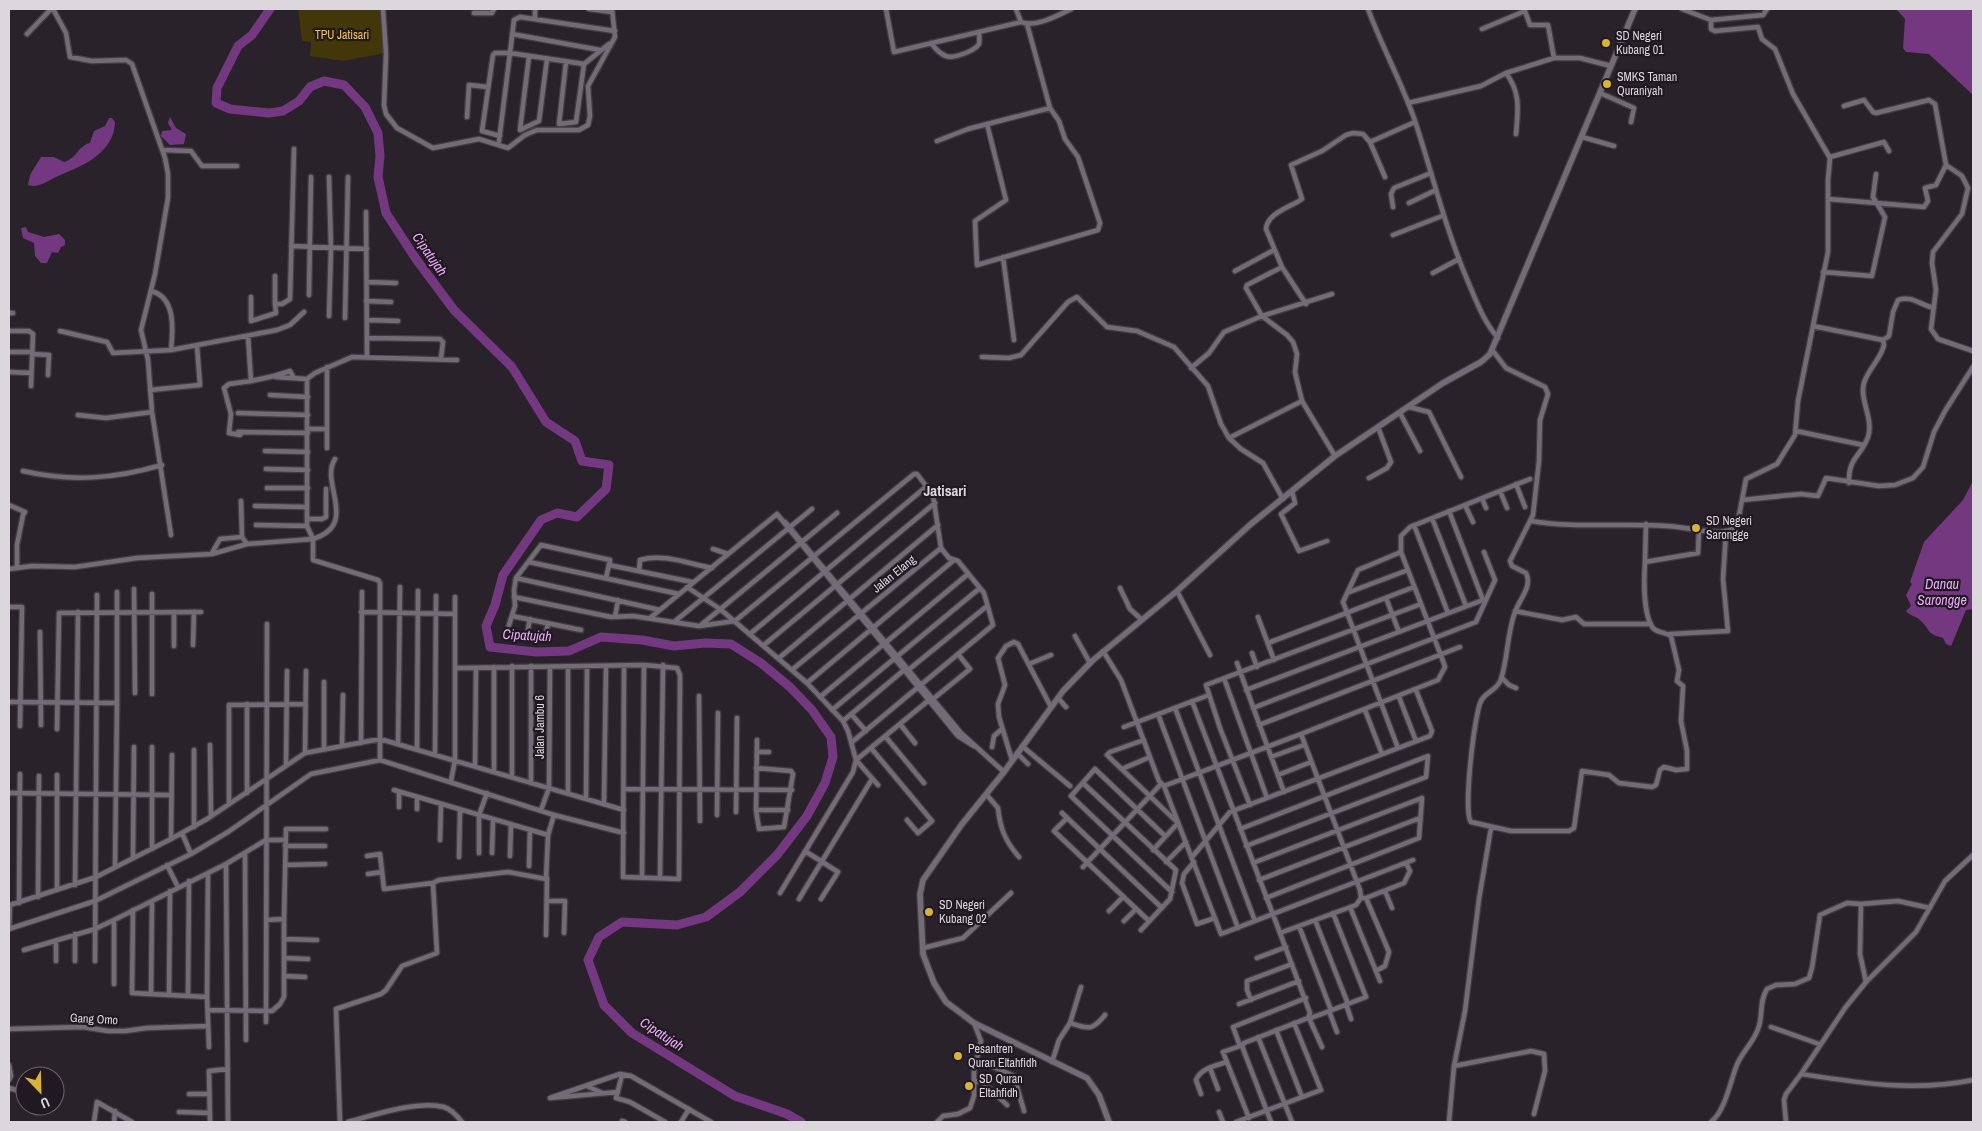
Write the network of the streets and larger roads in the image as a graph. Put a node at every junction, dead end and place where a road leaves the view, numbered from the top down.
1 (52, 9) edge
2 (384, 9) edge
3 (494, 9) edge
4 (535, 9) edge
5 (589, 9) edge
6 (886, 9) edge
7 (1016, 9) edge
8 (1071, 9) edge
9 (1368, 9) edge
10 (1635, 9) edge
11 (1682, 9) edge
12 (1767, 9) edge
13 (612, 10) edge
14 (1527, 10) edge
15 (474, 13) dead end
16 (535, 19) junction
17 (1711, 20) junction
18 (1021, 22) junction
19 (1027, 24) junction
20 (1482, 29) dead end
21 (615, 31) junction
22 (979, 32) junction
23 (27, 34) dead end
24 (512, 34) junction
25 (612, 42) junction
26 (931, 43) junction
27 (600, 50) junction
28 (510, 53) junction
29 (529, 56) junction
30 (1554, 58) junction
31 (547, 59) junction
32 (566, 62) junction
33 (584, 64) junction
34 (1611, 66) junction
35 (1506, 72) junction
36 (488, 87) junction
37 (1600, 94) junction
38 (1408, 103) junction
39 (1844, 106) dead end
40 (1050, 108) junction
41 (467, 117) dead end
42 (1415, 122) junction
43 (1630, 122) dead end
44 (987, 124) junction
45 (1516, 134) dead end
46 (1582, 137) junction
47 (936, 141) dead end
48 (1370, 142) junction
49 (1614, 146) dead end
50 (294, 149) dead end
51 (162, 150) junction
52 (1890, 151) dead end
53 (1830, 157) junction
54 (1946, 165) junction
55 (237, 166) dead end
56 (1431, 173) junction
57 (1876, 174) dead end
58 (312, 177) dead end
59 (329, 177) dead end
60 (348, 177) dead end
61 (1385, 177) dead end
62 (1436, 190) junction
63 (1828, 199) junction
64 (1875, 202) junction
65 (1408, 203) dead end
66 (1394, 207) dead end
67 (366, 212) dead end
68 (1442, 216) junction
69 (1393, 235) dead end
70 (292, 246) junction
71 (310, 246) junction
72 (347, 247) junction
73 (331, 248) junction
74 (367, 249) junction
75 (1274, 250) junction
76 (1003, 258) junction
77 (1459, 259) junction
78 (1282, 267) junction
79 (1235, 271) dead end
80 (1823, 272) junction
81 (1433, 273) dead end
82 (275, 276) dead end
83 (367, 282) junction
84 (396, 284) dead end
85 (151, 291) junction
86 (1332, 294) dead end
87 (309, 295) dead end
88 (251, 297) dead end
89 (366, 301) junction
90 (391, 302) dead end
91 (275, 304) junction
92 (1306, 304) junction
93 (1934, 308) junction
94 (304, 312) dead end
95 (330, 316) dead end
96 (1262, 316) junction
97 (345, 318) dead end
98 (368, 320) junction
99 (398, 321) dead end
100 (1813, 326) junction
101 (9, 331) edge
102 (60, 331) dead end
103 (248, 336) junction
104 (367, 338) junction
105 (1498, 338) junction
106 (1014, 340) dead end
107 (1884, 340) junction
108 (197, 346) junction
109 (171, 350) junction
110 (1493, 350) junction
111 (1973, 351) edge
112 (9, 352) edge
113 (32, 353) junction
114 (146, 353) junction
115 (367, 356) junction
116 (982, 357) dead end
117 (441, 358) junction
118 (457, 360) dead end
119 (327, 367) junction
120 (1190, 368) junction
121 (1973, 368) edge
122 (9, 372) edge
123 (31, 372) junction
124 (48, 375) dead end
125 (307, 379) junction
126 (250, 381) junction
127 (31, 386) dead end
128 (150, 390) junction
129 (270, 395) dead end
130 (308, 397) junction
131 (1302, 401) junction
132 (1409, 407) junction
133 (152, 412) junction
134 (1400, 413) junction
135 (238, 414) dead end
136 (78, 415) dead end
137 (308, 415) junction
138 (1378, 427) junction
139 (327, 429) junction
140 (308, 431) junction
141 (1796, 431) junction
142 (1229, 438) junction
143 (1863, 445) junction
144 (327, 448) dead end
145 (266, 450) dead end
146 (1420, 451) dead end
147 (308, 452) junction
148 (1335, 456) junction
149 (335, 459) dead end
150 (162, 465) junction
151 (266, 469) dead end
152 (308, 470) junction
153 (23, 471) dead end
154 (1369, 478) dead end
155 (1461, 478) dead end
156 (1530, 479) dead end
157 (1849, 483) junction
158 (1516, 484) junction
159 (927, 486) junction
160 (267, 488) dead end
161 (308, 488) junction
162 (326, 489) dead end
163 (1292, 491) junction
164 (1500, 491) junction
165 (1482, 498) junction
166 (1282, 499) junction
167 (1742, 500) junction
168 (241, 501) dead end
169 (935, 503) junction
170 (9, 505) edge
171 (1465, 505) junction
172 (255, 506) dead end
173 (308, 507) junction
174 (1525, 507) dead end
175 (1486, 508) dead end
176 (1507, 508) dead end
177 (812, 509) dead end
178 (1449, 511) junction
179 (837, 513) dead end
180 (1432, 518) junction
181 (307, 519) junction
182 (1531, 521) junction
183 (1473, 522) dead end
184 (1646, 524) junction
185 (256, 525) dead end
186 (938, 525) junction
187 (1414, 525) junction
188 (307, 526) junction
189 (789, 528) junction
190 (1699, 530) junction
191 (1726, 532) junction
192 (172, 534) dead end
193 (242, 537) junction
194 (313, 539) junction
195 (1326, 541) dead end
196 (801, 542) junction
197 (247, 544) junction
198 (942, 548) junction
199 (713, 549) dead end
200 (1401, 552) junction
201 (1484, 552) dead end
202 (212, 554) junction
203 (728, 554) junction
204 (813, 557) junction
205 (954, 560) junction
206 (529, 562) junction
207 (1644, 562) junction
208 (609, 565) junction
209 (17, 567) junction
210 (712, 568) junction
211 (9, 569) edge
212 (1408, 570) junction
213 (639, 571) junction
214 (825, 571) junction
215 (968, 574) junction
216 (516, 578) junction
217 (606, 578) junction
218 (692, 582) junction
219 (837, 586) junction
220 (400, 587) dead end
221 (687, 587) junction
222 (1414, 587) junction
223 (980, 588) junction
224 (1120, 588) dead end
225 (134, 589) dead end
226 (418, 591) dead end
227 (1176, 591) junction
228 (117, 592) dead end
229 (362, 592) dead end
230 (1347, 593) junction
231 (152, 594) dead end
232 (679, 594) junction
233 (97, 595) dead end
234 (436, 596) dead end
235 (455, 597) dead end
236 (514, 597) junction
237 (704, 598) junction
238 (1386, 598) junction
239 (618, 600) junction
240 (848, 600) junction
241 (1421, 604) junction
242 (987, 606) junction
243 (1466, 606) junction
244 (9, 607) edge
245 (720, 609) junction
246 (660, 610) junction
247 (1515, 611) junction
248 (78, 612) junction
249 (96, 612) junction
250 (116, 612) junction
251 (134, 612) junction
252 (153, 612) junction
253 (174, 612) junction
254 (194, 612) junction
255 (201, 612) dead end
256 (361, 612) junction
257 (381, 612) junction
258 (400, 613) junction
259 (418, 613) junction
260 (1347, 613) junction
261 (1448, 613) junction
262 (436, 614) junction
263 (455, 614) junction
264 (860, 614) junction
265 (1393, 615) junction
266 (512, 616) junction
267 (615, 617) junction
268 (1258, 617) dead end
269 (650, 618) junction
270 (1141, 618) junction
271 (530, 619) junction
272 (735, 621) junction
273 (1428, 621) junction
274 (674, 622) junction
275 (548, 623) junction
276 (267, 624) dead end
277 (1651, 624) junction
278 (509, 625) dead end
279 (699, 626) junction
280 (528, 629) dead end
281 (872, 629) junction
282 (581, 630) dead end
283 (1354, 630) junction
284 (40, 632) dead end
285 (1399, 632) junction
286 (546, 633) dead end
287 (750, 634) junction
288 (1670, 634) junction
289 (1075, 636) dead end
290 (1434, 637) junction
291 (884, 643) junction
292 (1268, 643) junction
293 (764, 645) junction
294 (174, 646) dead end
295 (193, 646) dead end
296 (1361, 647) junction
297 (1460, 647) dead end
298 (1103, 651) junction
299 (1252, 653) dead end
300 (958, 654) junction
301 (1052, 655) dead end
302 (1210, 655) dead end
303 (1441, 655) junction
304 (779, 658) junction
305 (896, 658) junction
306 (1274, 660) junction
307 (1090, 663) junction
308 (1237, 663) dead end
309 (1367, 663) junction
310 (1029, 664) junction
311 (644, 665) junction
312 (663, 665) junction
313 (512, 666) junction
314 (531, 666) junction
315 (624, 666) junction
316 (494, 667) junction
317 (550, 667) junction
318 (568, 667) junction
319 (587, 667) junction
320 (606, 667) junction
321 (1257, 667) junction
322 (456, 668) junction
323 (476, 668) junction
324 (793, 669) junction
325 (288, 671) dead end
326 (306, 671) dead end
327 (906, 671) junction
328 (1240, 673) junction
329 (1224, 678) junction
330 (1502, 678) junction
331 (1373, 680) junction
332 (324, 682) dead end
333 (808, 683) junction
334 (919, 686) junction
335 (1516, 688) dead end
336 (1246, 690) junction
337 (1416, 690) junction
338 (135, 692) dead end
339 (152, 694) dead end
340 (1209, 695) junction
341 (343, 696) dead end
342 (699, 696) dead end
343 (820, 696) junction
344 (1399, 697) junction
345 (1058, 698) junction
346 (931, 700) junction
347 (1192, 701) junction
348 (9, 702) edge
349 (22, 702) junction
350 (41, 703) junction
351 (59, 703) junction
352 (97, 703) junction
353 (116, 703) junction
354 (267, 703) junction
355 (286, 703) junction
356 (1382, 703) junction
357 (78, 704) junction
358 (247, 704) junction
359 (306, 704) junction
360 (1051, 707) junction
361 (1066, 707) dead end
362 (1175, 708) junction
363 (1253, 708) junction
364 (832, 710) junction
365 (1365, 710) junction
366 (718, 713) dead end
367 (851, 714) junction
368 (1158, 714) junction
369 (737, 718) dead end
370 (843, 721) junction
371 (1137, 722) junction
372 (900, 724) junction
373 (41, 725) dead end
374 (1259, 725) junction
375 (20, 726) dead end
376 (1124, 727) dead end
377 (57, 729) dead end
378 (1002, 729) junction
379 (866, 731) junction
380 (1301, 734) junction
381 (885, 736) junction
382 (380, 739) junction
383 (757, 740) dead end
384 (1144, 740) junction
385 (1416, 741) junction
386 (361, 742) junction
387 (852, 742) junction
388 (915, 743) dead end
389 (398, 744) junction
390 (1304, 744) junction
391 (210, 745) dead end
392 (342, 746) junction
393 (1022, 746) junction
394 (134, 747) dead end
395 (152, 747) dead end
396 (992, 747) dead end
397 (1267, 747) junction
398 (871, 748) junction
399 (1398, 748) junction
400 (324, 749) junction
401 (417, 749) junction
402 (194, 750) dead end
403 (305, 752) junction
404 (756, 752) junction
405 (769, 752) dead end
406 (1018, 753) junction
407 (435, 754) junction
408 (1250, 754) junction
409 (1382, 754) junction
410 (172, 755) dead end
411 (1150, 757) junction
412 (1271, 757) junction
413 (380, 760) junction
414 (455, 760) junction
415 (856, 760) junction
416 (1012, 760) junction
417 (1233, 761) junction
418 (1311, 762) junction
419 (1028, 764) dead end
420 (286, 765) junction
421 (475, 766) junction
422 (1216, 767) junction
423 (756, 768) junction
424 (1122, 769) junction
425 (494, 771) junction
426 (1004, 772) junction
427 (20, 774) dead end
428 (1199, 774) junction
429 (57, 775) dead end
430 (1278, 775) junction
431 (38, 776) dead end
432 (512, 777) junction
433 (266, 779) junction
434 (872, 779) junction
435 (1317, 779) junction
436 (1182, 780) junction
437 (451, 781) junction
438 (531, 782) junction
439 (924, 783) dead end
440 (1083, 783) junction
441 (878, 785) dead end
442 (1163, 785) junction
443 (1070, 786) dead end
444 (549, 788) junction
445 (624, 788) junction
446 (642, 788) junction
447 (662, 788) junction
448 (680, 788) junction
449 (700, 788) junction
450 (717, 788) junction
451 (756, 788) junction
452 (736, 789) junction
453 (792, 790) junction
454 (1284, 792) junction
455 (9, 793) edge
456 (20, 793) junction
457 (247, 793) junction
458 (487, 793) junction
459 (568, 793) junction
460 (39, 794) junction
461 (58, 794) junction
462 (76, 794) junction
463 (96, 794) junction
464 (116, 794) junction
465 (133, 794) junction
466 (152, 794) junction
467 (170, 794) junction
468 (986, 794) junction
469 (1150, 796) junction
470 (417, 797) junction
471 (1324, 797) junction
472 (1267, 798) junction
473 (586, 799) junction
474 (604, 803) junction
475 (229, 804) junction
476 (441, 804) junction
477 (1250, 805) junction
478 (267, 806) junction
479 (399, 807) dead end
480 (417, 809) dead end
481 (460, 810) junction
482 (542, 810) junction
483 (624, 810) junction
484 (756, 810) junction
485 (788, 810) junction
486 (1136, 810) junction
487 (1233, 811) junction
488 (736, 812) dead end
489 (1062, 813) dead end
490 (554, 814) junction
491 (1330, 814) junction
492 (479, 815) junction
493 (717, 815) dead end
494 (211, 816) junction
495 (1067, 818) junction
496 (1420, 818) junction
497 (493, 820) junction
498 (907, 820) dead end
499 (700, 821) dead end
500 (1124, 823) junction
501 (1178, 823) junction
502 (510, 824) junction
503 (1219, 825) junction
504 (194, 826) junction
505 (1492, 828) junction
506 (326, 829) dead end
507 (1240, 829) junction
508 (530, 830) junction
509 (1336, 831) junction
510 (182, 833) junction
511 (624, 833) junction
512 (548, 835) junction
513 (1165, 836) junction
514 (1111, 837) junction
515 (171, 839) junction
516 (266, 840) junction
517 (285, 840) junction
518 (440, 840) dead end
519 (1206, 841) junction
520 (1186, 842) junction
521 (285, 846) junction
522 (325, 846) dead end
523 (1246, 846) junction
524 (1343, 848) junction
525 (152, 849) junction
526 (1099, 850) junction
527 (1153, 850) junction
528 (805, 851) junction
529 (245, 853) junction
530 (479, 853) dead end
531 (492, 853) dead end
532 (191, 854) junction
533 (367, 856) dead end
534 (510, 856) dead end
535 (1019, 856) dead end
536 (1973, 856) edge
537 (459, 857) dead end
538 (133, 858) junction
539 (1193, 859) junction
540 (1413, 860) dead end
541 (822, 862) junction
542 (1166, 862) junction
543 (1253, 863) junction
544 (1406, 863) junction
545 (226, 864) junction
546 (325, 864) dead end
547 (167, 865) junction
548 (285, 865) junction
549 (1085, 865) junction
550 (1350, 865) junction
551 (529, 866) dead end
552 (115, 868) junction
553 (382, 872) junction
554 (208, 873) junction
555 (368, 874) dead end
556 (96, 877) junction
557 (548, 878) junction
558 (642, 878) junction
559 (660, 878) junction
560 (1259, 880) junction
561 (189, 881) junction
562 (1357, 882) junction
563 (432, 884) junction
564 (75, 885) junction
565 (178, 887) junction
566 (57, 890) junction
567 (170, 891) junction
568 (1385, 891) junction
569 (1172, 892) junction
570 (780, 893) dead end
571 (1011, 893) dead end
572 (38, 896) junction
573 (1123, 896) junction
574 (1266, 898) junction
575 (1363, 898) junction
576 (799, 899) dead end
577 (821, 899) dead end
578 (95, 901) junction
579 (152, 901) junction
580 (547, 901) junction
581 (19, 903) junction
582 (1862, 904) junction
583 (9, 905) edge
584 (1350, 907) junction
585 (1162, 908) junction
586 (1392, 908) dead end
587 (1930, 908) junction
588 (1136, 909) junction
589 (133, 910) junction
590 (1109, 911) dead end
591 (1333, 913) junction
592 (1272, 914) junction
593 (1215, 918) junction
594 (284, 919) junction
595 (114, 920) junction
596 (266, 920) junction
597 (1315, 920) junction
598 (1124, 921) dead end
599 (1149, 921) junction
600 (1255, 921) junction
601 (1298, 926) junction
602 (1238, 928) junction
603 (9, 929) edge
604 (95, 929) junction
605 (1141, 930) dead end
606 (564, 933) dead end
607 (1280, 933) junction
608 (75, 934) junction
609 (546, 935) dead end
610 (284, 939) junction
611 (56, 940) junction
612 (317, 940) dead end
613 (1286, 947) junction
614 (923, 948) junction
615 (24, 950) dead end
616 (284, 958) junction
617 (1257, 958) dead end
618 (308, 959) dead end
619 (75, 960) dead end
620 (56, 961) dead end
621 (95, 961) dead end
622 (1292, 964) junction
623 (1376, 971) junction
624 (284, 976) junction
625 (305, 977) dead end
626 (1299, 981) junction
627 (1380, 981) dead end
628 (1866, 982) junction
629 (114, 984) dead end
630 (1081, 987) dead end
631 (151, 994) junction
632 (169, 994) junction
633 (188, 995) junction
634 (207, 996) junction
635 (1306, 998) junction
636 (1363, 998) junction
637 (1251, 1000) junction
638 (1239, 1004) dead end
639 (1347, 1004) junction
640 (1366, 1004) dead end
641 (208, 1010) junction
642 (226, 1010) junction
643 (245, 1010) junction
644 (265, 1010) junction
645 (1330, 1011) junction
646 (1105, 1015) dead end
647 (1309, 1018) junction
648 (1351, 1019) dead end
649 (266, 1022) dead end
650 (974, 1023) junction
651 (1070, 1023) junction
652 (1294, 1023) junction
653 (208, 1026) junction
654 (1772, 1027) dead end
655 (9, 1029) edge
656 (1276, 1030) junction
657 (1337, 1032) dead end
658 (1258, 1037) junction
659 (246, 1040) dead end
660 (1819, 1044) junction
661 (1241, 1046) junction
662 (1322, 1046) dead end
663 (209, 1047) dead end
664 (978, 1060) junction
665 (1052, 1062) junction
666 (1227, 1062) junction
667 (9, 1065) edge
668 (1454, 1066) junction
669 (1210, 1068) junction
670 (228, 1069) junction
671 (1802, 1074) junction
672 (622, 1075) junction
673 (9, 1080) edge
674 (1973, 1080) edge
675 (974, 1081) junction
676 (587, 1086) junction
677 (1218, 1089) dead end
678 (618, 1092) junction
679 (603, 1093) junction
680 (189, 1094) dead end
681 (210, 1094) junction
682 (1201, 1094) dead end
683 (1302, 1097) junction
684 (1285, 1104) junction
685 (1007, 1105) dead end
686 (689, 1110) junction
687 (1024, 1111) dead end
688 (1266, 1111) junction
689 (115, 1112) junction
690 (179, 1112) dead end
691 (1219, 1112) dead end
692 (210, 1113) junction
693 (1534, 1114) dead end
694 (1249, 1118) junction
695 (94, 1122) edge
696 (114, 1122) edge
697 (132, 1122) edge
698 (210, 1122) edge
699 (228, 1122) edge
700 (340, 1122) edge
701 (348, 1122) edge
702 (462, 1122) edge
703 (665, 1122) edge
704 (682, 1122) edge
705 (711, 1122) edge
706 (937, 1122) edge
707 (1109, 1122) edge
708 (1223, 1122) edge
709 (1236, 1122) edge
710 (1271, 1122) edge
711 (1292, 1122) edge
712 (1449, 1122) edge
713 (1711, 1122) edge
714 (1786, 1122) edge

1 - 23 street
1 - 51 street
2 - 25 street
3 - 15 street
4 - 16 street
5 - 13 street
6 - 26 street
7 - 18 street
8 - 19 street
9 - 38 street
10 - 34 street
11 - 17 street
12 - 17 street
13 - 21 street
14 - 20 street
14 - 30 street
16 - 21 street
16 - 24 street
17 - 53 street
18 - 19 street
18 - 22 street
19 - 40 street
21 - 25 street
22 - 26 street
22 - 26 street
24 - 27 street
24 - 28 street
25 - 27 street
27 - 33 street
28 - 29 street
28 - 36 street
28 - 36 street
29 - 31 street
29 - 31 street
30 - 34 street
30 - 35 street
31 - 32 street
32 - 33 street
32 - 33 street
34 - 37 street
35 - 38 street
35 - 45 street
36 - 41 street
37 - 43 street
37 - 46 street
38 - 42 street
39 - 54 street
40 - 44 street
40 - 76 street
42 - 48 street
42 - 56 street
44 - 47 street
44 - 76 street
46 - 49 street
46 - 105 street
48 - 61 street
48 - 75 street
50 - 70 street
51 - 55 street
51 - 85 street
52 - 53 street
53 - 63 street
54 - 64 street
54 - 93 street
56 - 62 street
56 - 66 street
57 - 64 street
58 - 71 street
59 - 73 street
60 - 72 street
62 - 65 street
62 - 68 street
63 - 64 street
63 - 80 street
64 - 80 street
67 - 74 street
68 - 69 street
68 - 77 street
70 - 71 street
70 - 91 street
71 - 73 street
71 - 87 street
72 - 73 street
72 - 74 street
72 - 97 street
73 - 95 street
74 - 83 street
75 - 78 street
75 - 79 street
76 - 106 street
77 - 81 street
77 - 105 street
78 - 92 street
78 - 96 street
80 - 100 street
82 - 91 street
83 - 84 street
83 - 89 street
85 - 109 street
85 - 114 street
86 - 92 street
88 - 91 street
89 - 90 street
89 - 98 street
92 - 96 street
93 - 107 street
93 - 111 street
94 - 103 street
96 - 120 street
96 - 131 street
98 - 99 street
98 - 104 street
100 - 107 street
100 - 141 street
101 - 113 street
102 - 114 street
103 - 108 street
103 - 126 street
104 - 115 street
104 - 117 street
105 - 110 street
107 - 143 street
108 - 109 street
108 - 128 street
109 - 114 street
110 - 132 street
110 - 182 street
112 - 113 street
113 - 123 street
113 - 124 street
114 - 128 street
115 - 117 street
115 - 119 street
116 - 120 street
117 - 118 street
119 - 125 street
119 - 139 street
120 - 142 street
121 - 157 street
122 - 123 street
123 - 127 street
125 - 126 street
125 - 130 street
126 - 140 street
128 - 133 street
129 - 130 street
130 - 137 street
131 - 142 street
131 - 148 street
132 - 134 street
132 - 155 street
133 - 136 street
133 - 150 street
134 - 138 street
134 - 146 street
135 - 137 street
137 - 140 street
138 - 148 street
138 - 154 street
139 - 140 street
139 - 144 street
140 - 147 street
141 - 143 street
141 - 167 street
142 - 166 street
143 - 157 street
145 - 147 street
147 - 152 street
148 - 163 street
149 - 194 street
150 - 153 street
150 - 192 street
151 - 152 street
152 - 161 street
156 - 158 street
157 - 167 street
158 - 164 street
158 - 174 street
159 - 169 street
159 - 204 street
159 - 214 street
160 - 161 street
161 - 173 street
162 - 181 street
163 - 166 street
163 - 195 street
164 - 165 street
164 - 176 street
165 - 171 street
165 - 175 street
166 - 227 street
167 - 191 street
168 - 193 street
169 - 186 street
169 - 219 street
170 - 209 street
171 - 178 street
171 - 183 street
172 - 173 street
173 - 181 street
177 - 189 street
178 - 180 street
178 - 243 street
179 - 196 street
180 - 187 street
180 - 243 street
181 - 188 street
182 - 184 street
182 - 247 street
184 - 190 street
184 - 207 street
185 - 188 street
186 - 198 street
186 - 240 street
187 - 200 street
187 - 261 street
188 - 194 street
189 - 196 street
189 - 203 street
189 - 237 street
190 - 191 street
190 - 207 street
191 - 288 street
193 - 197 street
193 - 202 street
194 - 197 street
194 - 257 street
196 - 204 street
196 - 245 street
197 - 202 street
198 - 205 street
198 - 264 street, Jalan Elang
199 - 203 street
200 - 212 street
200 - 230 street
201 - 290 street
202 - 209 street
203 - 210 street
204 - 214 street
204 - 272 street
205 - 215 street
205 - 281 street
206 - 208 street
206 - 216 street
206 - 217 street
207 - 277 street
208 - 213 street
208 - 217 street
209 - 211 street
210 - 213 street
210 - 218 street
212 - 222 street
212 - 230 street
213 - 218 street
214 - 219 street
214 - 287 street
215 - 223 street
215 - 291 street
216 - 236 street
216 - 239 street
217 - 232 street
218 - 221 street
219 - 240 street
219 - 293 street
220 - 258 street
221 - 232 street
221 - 237 street
222 - 238 street
222 - 241 street
223 - 242 street
223 - 305 street
224 - 270 street
225 - 251 street
226 - 259 street
227 - 270 street
227 - 302 street
228 - 250 street
229 - 256 street
230 - 260 street
231 - 252 street
232 - 246 street
233 - 249 street
234 - 262 street
235 - 263 street
236 - 266 street
236 - 267 street
237 - 245 street
237 - 274 street
238 - 260 street
238 - 265 street
239 - 246 street
239 - 267 street
240 - 264 street
240 - 304 street
241 - 265 street
241 - 273 street
242 - 300 street
242 - 327 street
243 - 261 street
244 - 349 street
245 - 272 street
245 - 279 street
246 - 269 street
247 - 277 street
247 - 330 street
248 - 249 street
248 - 351 street
248 - 357 street
249 - 250 street
249 - 352 street
250 - 251 street
250 - 353 street
251 - 252 street
251 - 338 street
252 - 253 street
252 - 339 street
253 - 254 street
253 - 294 street
254 - 255 street
254 - 295 street
256 - 257 street
256 - 386 street
257 - 258 street
257 - 382 street
258 - 259 street
258 - 389 street
259 - 262 street
259 - 401 street
260 - 283 street
260 - 292 street
261 - 273 street
262 - 263 street
262 - 407 street
263 - 322 street
264 - 281 street
264 - 324 street, Jalan Elang
265 - 283 street
265 - 285 street
266 - 271 street
266 - 278 street
267 - 269 street
268 - 292 street
269 - 274 street
270 - 298 street
271 - 275 street
271 - 280 street
272 - 279 street
272 - 287 street
273 - 285 street
273 - 290 street
273 - 296 street
274 - 279 street
275 - 282 street
275 - 286 street
276 - 354 street
277 - 288 street
281 - 291 street
281 - 333 street
283 - 296 street
283 - 306 street
284 - 350 street
285 - 296 street
287 - 293 street
288 - 505 street
289 - 307 street
290 - 303 street
290 - 309 street
291 - 305 street
291 - 343 street
292 - 306 street
293 - 304 street
296 - 309 street
296 - 336 street
297 - 303 street
298 - 307 street
298 - 371 street
299 - 321 street
300 - 334 street
300 - 346 street
301 - 310 street
303 - 331 street
303 - 337 street
304 - 324 street
305 - 327 street
305 - 364 street
306 - 321 street
307 - 345 street
308 - 328 street
309 - 331 street
309 - 363 street
310 - 360 street
310 - 378 street
311 - 312 street
311 - 315 street
311 - 446 street
312 - 447 street
312 - 448 street
313 - 314 street
313 - 316 street
313 - 432 street
314 - 317 street
314 - 438 street
315 - 320 street
315 - 445 street
316 - 323 street
316 - 425 street
317 - 318 street
317 - 444 street, Jalan Jambu 6
318 - 319 street
318 - 459 street
319 - 320 street
319 - 473 street
320 - 474 street
321 - 328 street
322 - 323 street
322 - 414 street
323 - 421 street
324 - 333 street
325 - 355 street
326 - 359 street
327 - 334 street
327 - 367 street
328 - 329 street
328 - 336 street
329 - 340 street
329 - 408 street
330 - 335 street
330 - 505 street
331 - 356 street
331 - 374 street
332 - 400 street
333 - 343 street
334 - 346 street
334 - 379 street
336 - 363 street
337 - 344 street
337 - 385 street
340 - 347 street
340 - 417 street
341 - 392 street
342 - 449 street
343 - 364 street
344 - 356 street
344 - 385 street
345 - 360 street
345 - 361 street
346 - 372 street
346 - 426 street
347 - 362 street
347 - 422 street
348 - 349 street
349 - 350 street
349 - 375 street
350 - 351 street
350 - 373 street
351 - 357 street
351 - 377 street
352 - 353 street
352 - 357 street
352 - 463 street
353 - 464 street
354 - 355 street
354 - 358 street
354 - 433 street
355 - 359 street
355 - 420 street
356 - 365 street
356 - 399 street
357 - 462 street
358 - 457 street
358 - 475 street
359 - 403 street
360 - 393 street
362 - 368 street
362 - 428 street
363 - 374 street
364 - 370 street
365 - 380 street
365 - 409 street
366 - 450 street
367 - 370 street
367 - 379 street
368 - 371 street
368 - 436 street
369 - 452 street
370 - 387 street
371 - 376 street
371 - 384 street
372 - 381 street
372 - 388 street
374 - 397 street
378 - 396 street
378 - 416 street
379 - 387 street
380 - 390 street
380 - 397 street
381 - 398 street
381 - 439 street
382 - 386 street
382 - 389 street
382 - 413 street
383 - 404 street
384 - 411 street
384 - 424 street
385 - 399 street
386 - 392 street
387 - 415 street
389 - 401 street
390 - 412 street
390 - 418 street
391 - 494 street
392 - 400 street
393 - 406 street
393 - 443 street
394 - 465 street
395 - 466 street
397 - 408 street
397 - 412 street
398 - 415 street
398 - 498 street
399 - 409 street
400 - 403 street
401 - 407 street
402 - 504 street
403 - 420 street
404 - 405 street
404 - 423 street
406 - 416 street
406 - 419 street
407 - 414 street
408 - 417 street
408 - 472 street
409 - 435 street
410 - 467 street
411 - 424 street
411 - 442 street
412 - 430 street
413 - 437 street
413 - 478 street
414 - 421 street
414 - 437 street
415 - 434 street
415 - 528 street
416 - 426 street
417 - 422 street
417 - 477 street
418 - 430 street
418 - 435 street
420 - 433 street
421 - 425 street
422 - 428 street
422 - 487 street
423 - 451 street
423 - 453 street
424 - 469 street
425 - 432 street
426 - 468 street
427 - 456 street
428 - 436 street
428 - 503 street
429 - 461 street
430 - 454 street
431 - 460 street
432 - 438 street
433 - 457 street
433 - 478 street
434 - 441 street
434 - 541 street
435 - 454 street
435 - 471 street
436 - 442 street
436 - 519 street
437 - 458 street
438 - 444 street
440 - 486 street
440 - 500 street
440 - 514 street
442 - 469 street
442 - 501 street
444 - 459 street
444 - 482 street, Jalan Jambu 6
445 - 446 street
445 - 483 street
446 - 447 street
446 - 558 street
447 - 448 street
447 - 559 street
448 - 449 street
448 - 559 street
449 - 450 street
449 - 499 street
450 - 452 street
450 - 493 street
451 - 452 street
451 - 453 street
451 - 484 street
452 - 488 street
453 - 485 street
454 - 472 street
455 - 456 street
456 - 460 street
456 - 581 street
457 - 475 street
458 - 482 street
458 - 492 street
459 - 473 street
460 - 461 street
460 - 572 street
461 - 462 street
461 - 566 street
462 - 463 street
462 - 564 street
463 - 464 street
463 - 556 street
464 - 465 street
464 - 552 street
465 - 466 street
465 - 538 street
466 - 467 street
466 - 525 street
467 - 515 street
468 - 535 street
468 - 614 street
469 - 486 street
469 - 501 street
470 - 476 street
470 - 479 street
470 - 480 street
471 - 491 street
471 - 491 street
471 - 507 street
472 - 477 street
473 - 474 street
474 - 483 street
475 - 494 street
476 - 481 street
476 - 518 street
477 - 487 street
478 - 516 street
478 - 532 street
481 - 492 street
481 - 537 street
482 - 490 street
483 - 511 street
484 - 485 street
484 - 485 street
486 - 500 street
486 - 513 street
487 - 503 street
487 - 507 street
489 - 495 street
490 - 511 street
490 - 512 street
491 - 509 street
491 - 523 street
492 - 497 street
492 - 530 street
494 - 504 street
495 - 526 street
495 - 549 street
496 - 509 street
496 - 524 street
496 - 550 street
497 - 502 street
497 - 531 street
500 - 514 street
500 - 527 street
501 - 513 street
501 - 520 street
502 - 508 street
502 - 534 street
503 - 519 street
503 - 600 street
504 - 510 street
505 - 668 street
506 - 517 street
507 - 523 street
508 - 512 street
508 - 551 street
509 - 524 street
509 - 543 street
510 - 515 street
510 - 532 street
511 - 558 street
512 - 557 street
513 - 527 street
514 - 526 street
514 - 569 street
515 - 525 street
516 - 517 street
516 - 529 street
516 - 596 street
517 - 521 street
519 - 539 street
519 - 602 street
520 - 539 street
520 - 542 street
521 - 522 street
521 - 548 street
523 - 543 street
524 - 550 street
524 - 560 street
525 - 538 street
526 - 549 street
526 - 585 street
527 - 542 street
528 - 541 street
528 - 570 street
529 - 545 street
529 - 643 street
532 - 547 street
533 - 553 street
536 - 587 street
538 - 552 street
539 - 593 street
539 - 593 street
540 - 544 street
541 - 576 street
541 - 577 street
542 - 569 street
543 - 560 street
544 - 562 street
544 - 568 street
545 - 554 street
545 - 642 street
546 - 548 street
547 - 565 street
547 - 578 street
548 - 594 street
549 - 573 street
550 - 562 street
550 - 574 street
552 - 556 street
553 - 555 street
553 - 563 street
554 - 561 street
554 - 634 street
556 - 564 street
556 - 578 street
557 - 563 street
557 - 580 street
558 - 559 street
560 - 574 street
561 - 565 street
561 - 633 street
562 - 575 street
562 - 592 street
563 - 700 street
564 - 566 street
565 - 567 street
566 - 572 street
567 - 579 street
567 - 632 street
568 - 575 street
568 - 586 street
569 - 585 street
571 - 614 street
572 - 581 street
573 - 588 street
573 - 590 street
574 - 592 street
575 - 584 street
575 - 623 street
578 - 603 street
578 - 604 street
579 - 589 street
579 - 631 street
580 - 606 street
580 - 609 street
581 - 583 street
582 - 587 street
582 - 628 street
582 - 713 street
583 - 603 street
584 - 591 street
584 - 623 street
585 - 599 street
587 - 628 street
588 - 598 street
588 - 599 street
589 - 595 street
589 - 631 street
591 - 597 street
591 - 636 street
592 - 600 street
592 - 607 street
593 - 602 street
594 - 596 street
594 - 610 street
595 - 604 street
595 - 629 street
596 - 644 street
597 - 601 street
597 - 639 street
599 - 605 street
600 - 602 street
601 - 607 street
601 - 645 street
604 - 608 street
604 - 621 street
607 - 613 street
608 - 611 street
608 - 619 street
610 - 612 street
610 - 616 street
611 - 615 street
611 - 620 street
613 - 617 street
613 - 622 street
614 - 650 street
616 - 618 street
616 - 624 street
622 - 626 street
622 - 637 street
623 - 627 street
624 - 625 street
624 - 644 street
626 - 635 street
626 - 637 street
628 - 660 street
630 - 651 street
631 - 632 street
632 - 633 street
633 - 634 street
634 - 641 street
635 - 647 street
635 - 661 street
636 - 639 street
636 - 640 street
637 - 638 street
639 - 645 street
639 - 648 street
641 - 642 street
641 - 653 street
642 - 643 street
642 - 670 street
643 - 644 street
643 - 659 street
644 - 649 street
645 - 647 street
645 - 657 street
646 - 651 street
647 - 652 street
647 - 662 street
650 - 664 street
650 - 665 street
651 - 665 street
652 - 656 street
652 - 683 street
653 - 655 street, Gang Omo
653 - 663 street
654 - 660 street
656 - 658 street
656 - 683 street
658 - 661 street
658 - 684 street
660 - 671 street
661 - 666 street
661 - 688 street
664 - 675 street
664 - 687 street
665 - 707 street
666 - 669 street
666 - 694 street
667 - 673 street
668 - 693 street
668 - 712 street
669 - 677 street
669 - 682 street
670 - 681 street
670 - 699 street
671 - 674 street
671 - 714 street
672 - 676 street
672 - 678 street
672 - 686 street
675 - 685 street
675 - 706 street
676 - 679 street
676 - 679 street
678 - 679 street
678 - 703 street
680 - 681 street
681 - 692 street
683 - 684 street
684 - 688 street
684 - 711 street
686 - 704 street
686 - 705 street
688 - 694 street
688 - 710 street
689 - 695 street
689 - 696 street
689 - 697 street
690 - 692 street
691 - 708 street
692 - 698 street
694 - 709 street
701 - 702 street

